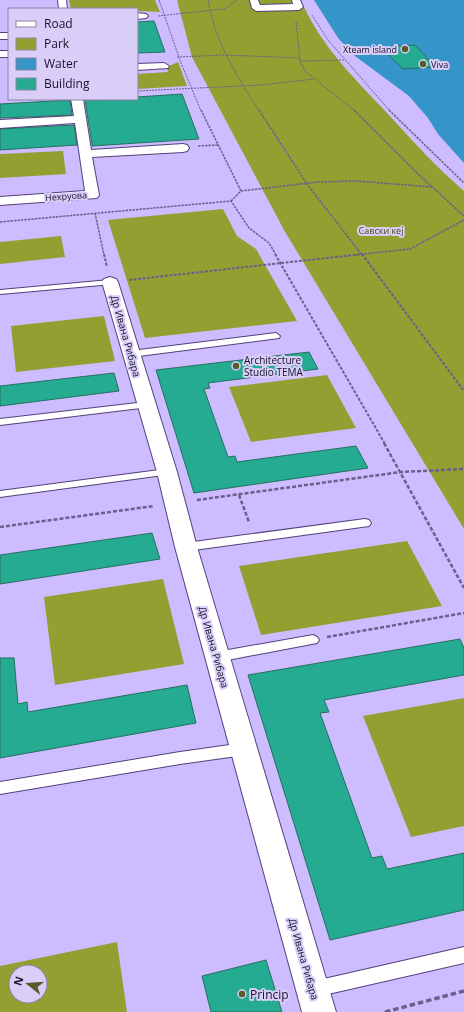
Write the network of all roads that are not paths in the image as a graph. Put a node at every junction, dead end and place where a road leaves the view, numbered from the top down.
1 (254, 0) edge
2 (296, 0) edge
3 (164, 66) dead end
4 (138, 67) edge
5 (77, 100) edge
6 (80, 119) junction
7 (0, 124) edge
8 (183, 148) dead end
9 (85, 154) junction
10 (0, 201) edge
11 (110, 282) joint
12 (0, 292) edge
13 (276, 336) dead end
14 (131, 354) junction
15 (146, 405) junction
16 (0, 422) edge
17 (167, 472) junction
18 (0, 494) edge
19 (365, 523) dead end
20 (186, 547) junction
21 (313, 640) road end
22 (217, 658) junction
23 (244, 749) junction
24 (0, 788) edge
25 (464, 955) edge
26 (316, 1001) edge

1 - 2 street
3 - 4 street
5 - 6 street, Нехруова
6 - 7 street
6 - 9 street, Нехруова
8 - 9 street
9 - 10 street, Нехруова
11 - 12 lane
11 - 14 street, Др Ивана Рибара
13 - 14 lane
14 - 15 street, Др Ивана Рибара
15 - 16 lane
15 - 17 street, Др Ивана Рибара
17 - 18 lane
17 - 20 street, Др Ивана Рибара
19 - 20 lane
20 - 22 street, Др Ивана Рибара
21 - 22 lane
22 - 23 street, Др Ивана Рибара
23 - 24 lane
23 - 26 street, Др Ивана Рибара
25 - 26 lane

